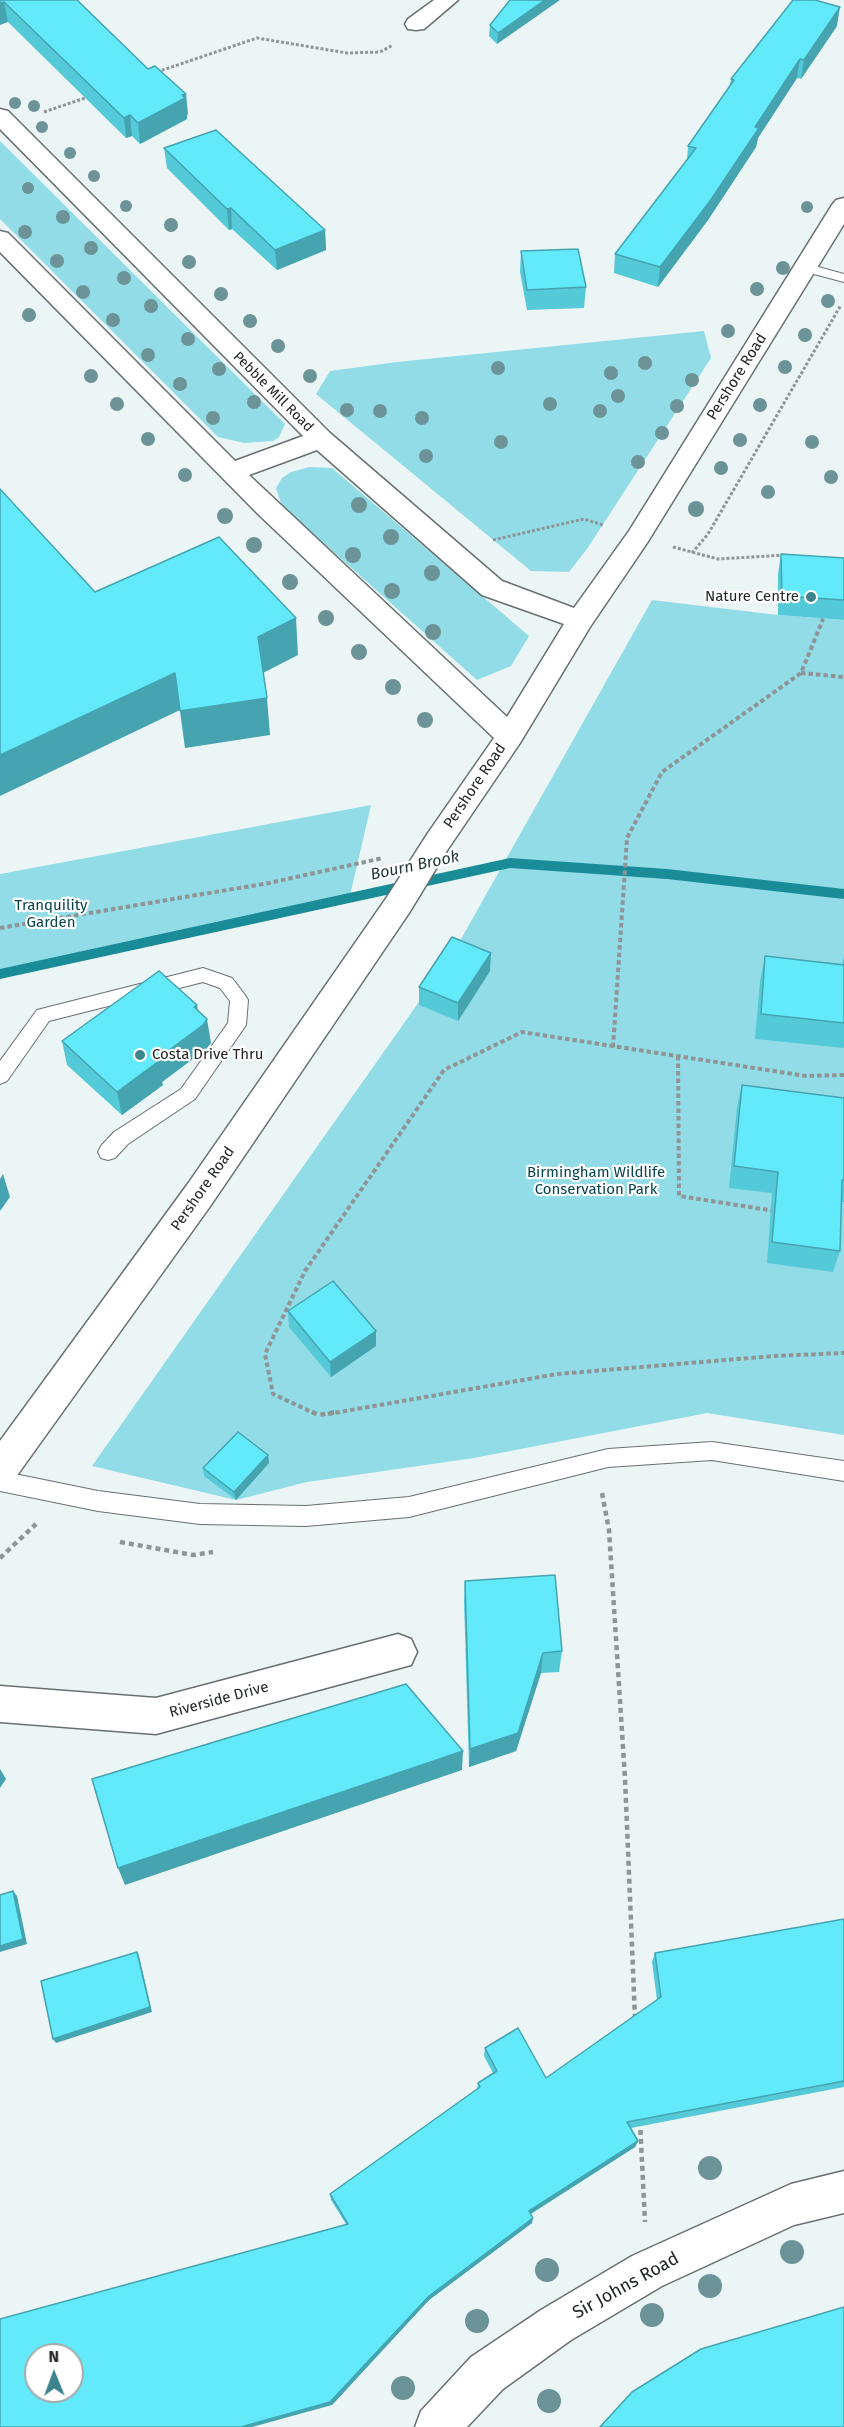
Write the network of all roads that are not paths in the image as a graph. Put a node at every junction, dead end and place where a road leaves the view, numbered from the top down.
1 (447, 0) edge
2 (416, 24) road end
3 (4, 120) edge
4 (844, 205) edge
5 (0, 238) edge
6 (804, 267) junction
7 (844, 278) edge
8 (321, 439) junction
9 (233, 471) junction
10 (580, 620) junction
11 (510, 736) junction
12 (0, 1076) edge
13 (108, 1152) dead end
14 (0, 1470) edge
15 (844, 1471) edge
16 (0, 1481) edge
17 (398, 1652) dead end
18 (0, 1704) edge
19 (844, 2193) edge
20 (437, 2427) edge

1 - 2 main road
3 - 8 main road, Pebble Mill Road
4 - 6 main road, Pershore Road
5 - 9 main road
6 - 7 lane
6 - 10 main road, Pershore Road
8 - 9 main road
8 - 10 main road, Pebble Mill Road
9 - 11 main road
10 - 11 main road, Pershore Road
11 - 14 main road, Pershore Road
12 - 13 lane
15 - 16 lane
17 - 18 main road, Riverside Drive
19 - 20 main road, Sir Johns Road

